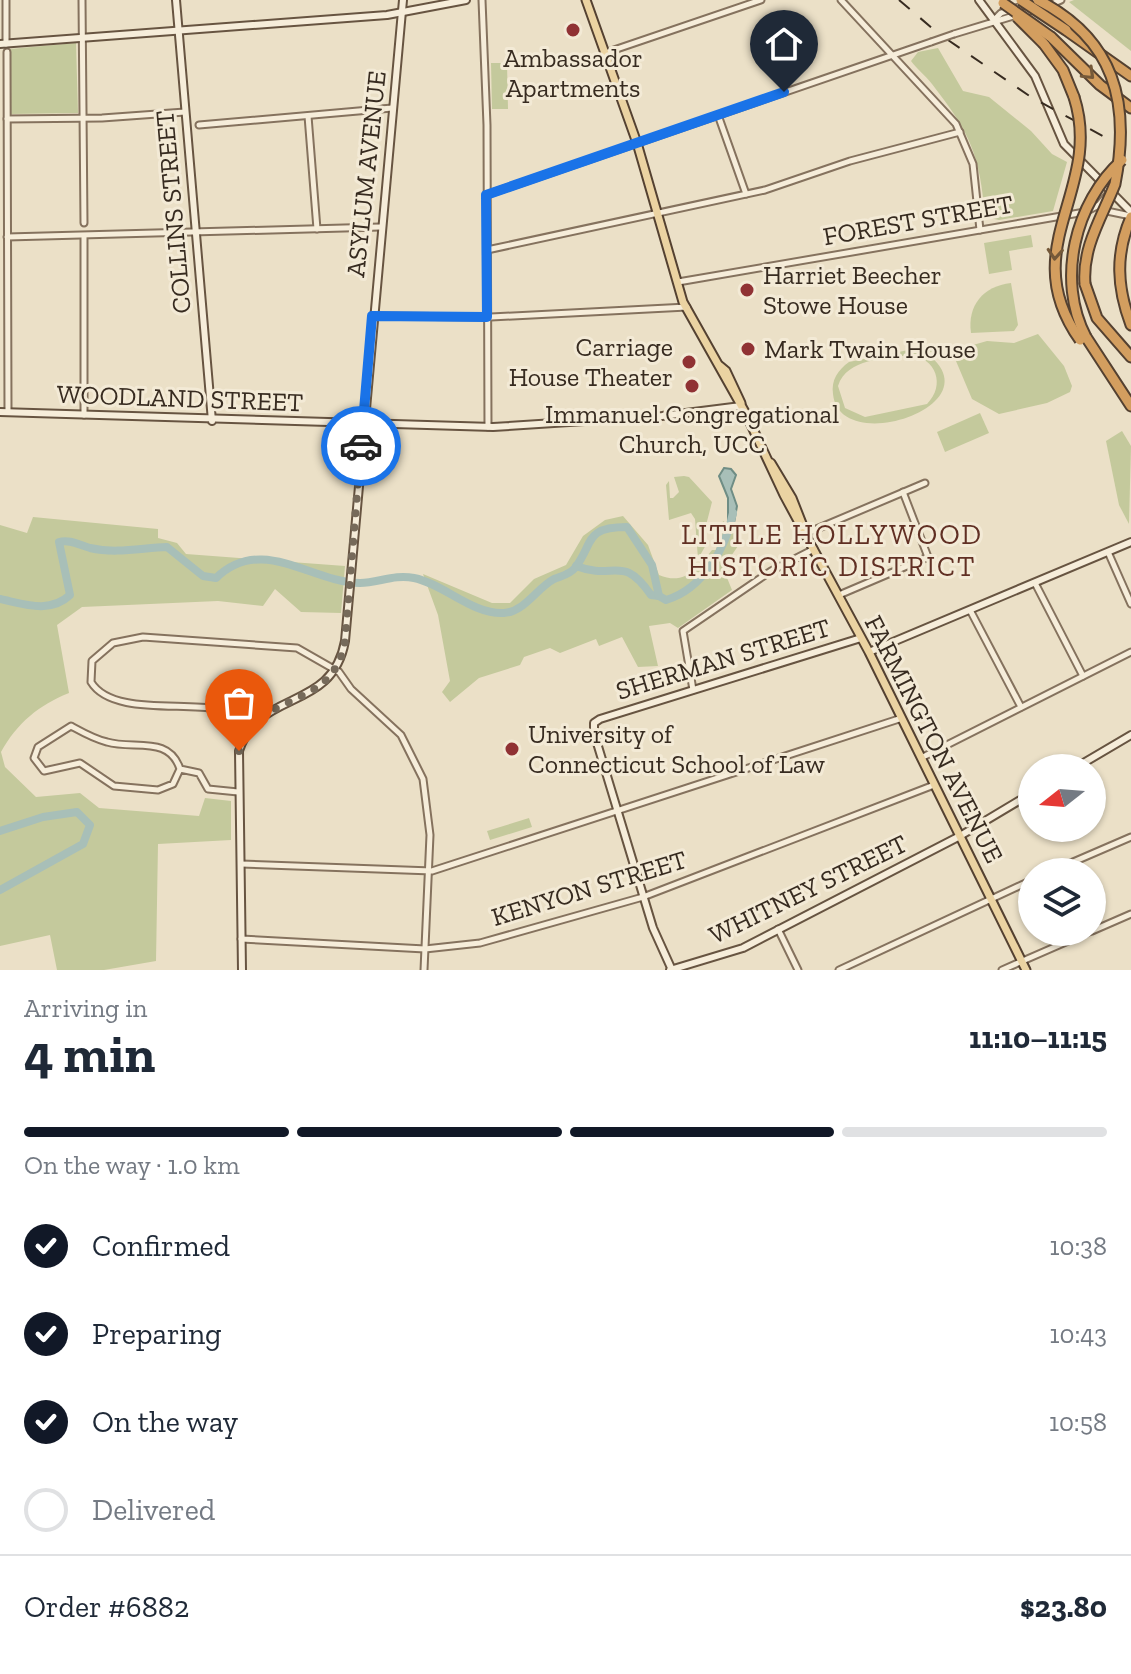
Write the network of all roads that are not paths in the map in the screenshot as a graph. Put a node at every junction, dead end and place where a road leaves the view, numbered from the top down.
1 (6, 0) edge
2 (82, 0) edge
3 (176, 0) edge
4 (403, 0) edge
5 (466, 0) edge
6 (482, 0) edge
7 (586, 0) edge
8 (761, 0) edge
9 (841, 0) edge
10 (979, 0) edge
11 (1021, 0) edge
12 (1040, 0) edge
13 (1061, 0) edge
14 (1001, 1) edge
15 (402, 13) junction
16 (994, 20) junction
17 (179, 31) junction
18 (82, 38) junction
19 (1047, 40) junction
20 (4, 47) edge
21 (605, 53) junction
22 (893, 55) junction
23 (1131, 76) edge
24 (392, 108) junction
25 (1131, 108) edge
26 (185, 112) junction
27 (718, 115) junction
28 (308, 116) junction
29 (83, 118) junction
30 (7, 119) junction
31 (199, 125) dead end
32 (960, 132) junction
33 (637, 143) junction
34 (1131, 152) edge
35 (1110, 191) junction
36 (746, 194) junction
37 (486, 195) junction
38 (1093, 209) junction
39 (657, 213) junction
40 (1131, 215) edge
41 (84, 223) dead end
42 (380, 227) junction
43 (317, 229) junction
44 (980, 230) junction
45 (195, 233) junction
46 (84, 235) junction
47 (7, 237) junction
48 (487, 250) junction
49 (678, 282) junction
50 (688, 307) junction
51 (372, 316) junction
52 (487, 317) junction
53 (1131, 325) edge
54 (1083, 338) junction
55 (1131, 357) edge
56 (741, 406) junction
57 (1131, 406) edge
58 (4, 412) edge
59 (84, 415) junction
60 (212, 421) junction
61 (363, 423) junction
62 (488, 427) junction
63 (925, 483) dead end
64 (903, 492) junction
65 (805, 529) junction
66 (1131, 541) edge
67 (815, 548) junction
68 (1108, 552) junction
69 (1035, 583) junction
70 (839, 595) junction
71 (1131, 604) edge
72 (970, 610) junction
73 (861, 638) junction
74 (869, 652) junction
75 (1131, 652) edge
76 (336, 669) junction
77 (1083, 676) junction
78 (693, 690) junction
79 (1021, 707) junction
80 (902, 718) junction
81 (250, 726) junction
82 (1131, 735) edge
83 (1099, 754) edge
84 (921, 758) junction
85 (180, 769) junction
86 (934, 785) junction
87 (238, 792) junction
88 (1018, 801) edge
89 (617, 812) junction
90 (960, 836) junction
91 (1131, 837) edge
92 (1082, 858) edge
93 (241, 864) junction
94 (428, 872) junction
95 (1018, 886) edge
96 (643, 897) junction
97 (991, 898) junction
98 (1131, 914) edge
99 (1106, 925) edge
100 (778, 929) junction
101 (241, 939) junction
102 (1056, 946) edge
103 (425, 949) junction
104 (1022, 961) junction
105 (242, 970) edge
106 (424, 970) edge
107 (671, 970) edge
108 (798, 970) edge
109 (839, 970) edge
110 (1002, 970) edge
111 (1026, 970) edge

1 - 20 street
2 - 18 street
3 - 17 main road, COLLINS STREET
4 - 15 main road, ASYLUM AVENUE
5 - 15 main road
6 - 37 street
7 - 21 main road, FARMINGTON AVENUE
8 - 21 street
9 - 22 street
10 - 16 main road
11 - 23 highway, bridge
12 - 16 street
12 - 55 highway, bridge
13 - 16 street
14 - 19 highway, bridge
15 - 17 main road
15 - 24 main road, ASYLUM AVENUE
16 - 22 street, bridge
16 - 35 main road
17 - 18 main road
17 - 26 main road, COLLINS STREET
18 - 20 main road
18 - 29 street
19 -> 25 highway
19 -> 54 highway, bridge
20 - 30 street
21 - 33 main road, FARMINGTON AVENUE
22 - 27 street
22 - 32 street
24 - 28 street
24 - 42 main road, ASYLUM AVENUE
26 - 29 street
26 - 45 main road, COLLINS STREET
27 - 33 street
27 - 36 street
28 - 31 street
28 - 43 street
29 - 30 street
29 - 41 street
30 - 47 street
32 - 36 street
32 - 44 street
33 - 37 street
33 - 39 main road, FARMINGTON AVENUE
34 - 54 highway, bridge
35 - 38 street
35 - 40 main road
36 - 39 street
37 - 48 street
38 - 40 street
38 - 44 street, FOREST STREET
39 - 48 street
39 - 49 main road, FARMINGTON AVENUE
40 - 53 highway
42 - 43 street
42 - 51 main road, ASYLUM AVENUE
43 - 45 street
44 - 49 street, FOREST STREET
45 - 46 street
45 - 60 main road, COLLINS STREET
46 - 47 street
46 - 59 street
47 - 58 street
48 - 52 street
49 - 50 main road, FARMINGTON AVENUE
50 - 52 street
50 - 56 main road, FARMINGTON AVENUE
51 - 52 street
51 - 61 main road, ASYLUM AVENUE
52 - 62 street
54 - 57 highway
56 - 62 main road, WOODLAND STREET
56 - 65 main road, FARMINGTON AVENUE
58 - 59 main road, WOODLAND STREET
59 - 60 main road, WOODLAND STREET
60 - 61 main road, WOODLAND STREET
61 - 62 main road, WOODLAND STREET
61 - 76 main road, ASYLUM AVENUE
63 - 64 street
64 - 65 street
64 - 70 street
65 - 67 main road, FARMINGTON AVENUE
66 - 68 main road
67 - 70 main road, FARMINGTON AVENUE
67 - 78 street
68 - 69 main road
68 - 71 street
69 - 72 main road
69 - 77 street
70 - 73 main road, FARMINGTON AVENUE
72 - 74 main road
72 - 79 street
73 - 74 main road, FARMINGTON AVENUE
73 - 78 main road, SHERMAN STREET
74 - 80 main road, FARMINGTON AVENUE
75 - 77 street
76 - 81 main road
76 - 81 street
76 - 94 street
77 - 79 street
78 - 89 main road, SHERMAN STREET
79 - 84 street
80 - 84 main road, FARMINGTON AVENUE
80 - 89 street
81 - 87 main road
82 - 83 main road
84 - 86 main road, FARMINGTON AVENUE
85 - 85 street
85 - 87 street
86 - 90 main road, FARMINGTON AVENUE
86 - 96 street, KENYON STREET
87 - 93 main road
88 - 90 main road, WHITNEY STREET
89 - 94 street
89 - 96 main road
90 - 97 main road, FARMINGTON AVENUE
90 - 100 main road, WHITNEY STREET
91 - 92 street
93 - 94 street
93 - 101 main road
94 - 103 street
95 - 97 street
96 - 103 street, KENYON STREET
96 - 107 main road
97 - 104 main road, FARMINGTON AVENUE
97 - 109 street
98 - 99 street
100 - 107 main road, WHITNEY STREET
100 - 108 street
101 - 103 street, KENYON STREET
101 - 105 main road
102 - 104 street
103 - 106 street
104 - 110 street
104 - 111 main road, FARMINGTON AVENUE

